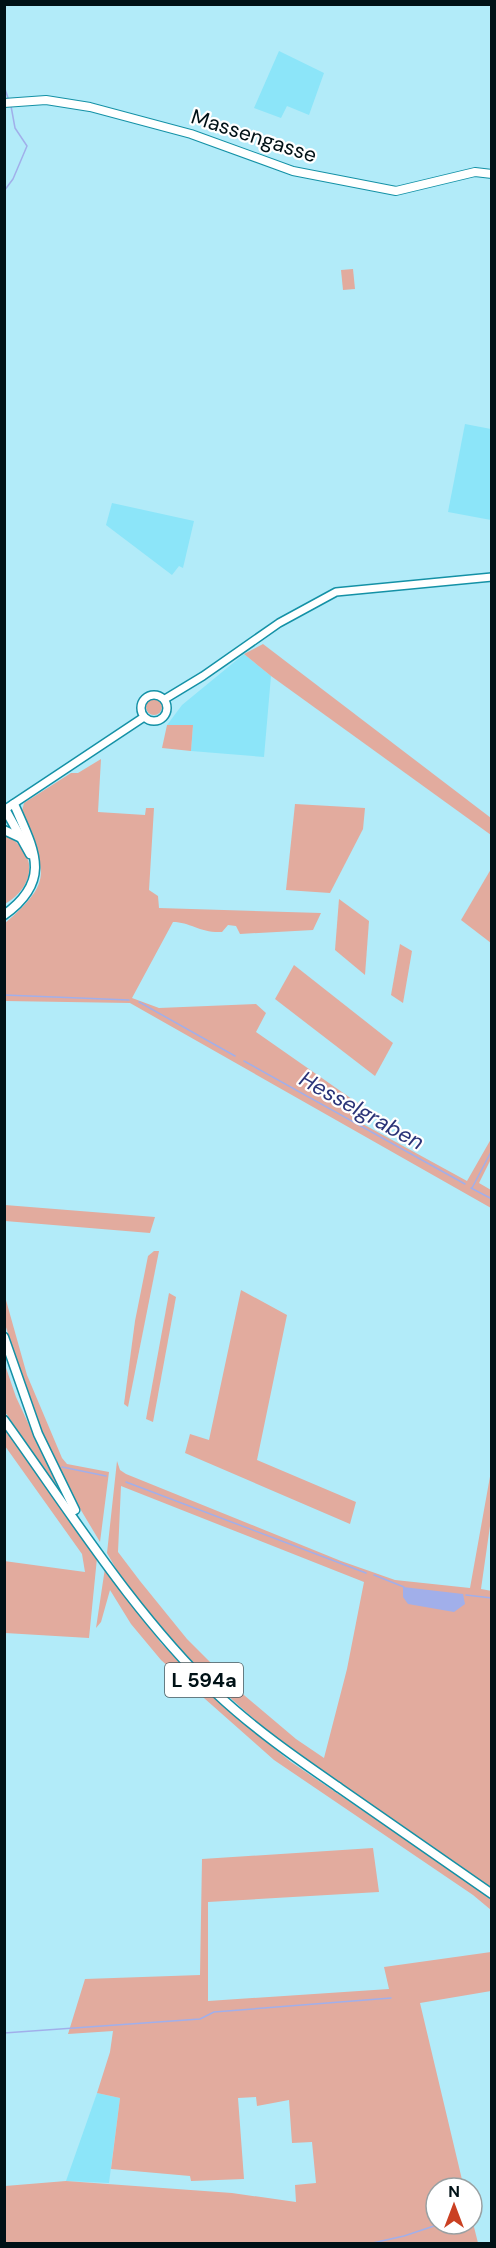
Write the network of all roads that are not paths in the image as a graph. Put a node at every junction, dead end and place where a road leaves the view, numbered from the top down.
1 (8, 103) edge
2 (492, 174) edge
3 (492, 577) edge
4 (165, 699) junction
5 (144, 717) junction
6 (14, 804) junction
7 (5, 810) edge
8 (4, 830) edge
9 (22, 838) junction
10 (4, 908) edge
11 (4, 915) edge
12 (4, 1337) edge
13 (4, 1420) edge
14 (95, 1547) junction
15 (492, 1894) edge

1 - 2 main road, Massengasse
3 - 4 street
4 - 5 street
4 - 5 street
5 - 6 street
6 - 7 street
6 - 11 main road
7 - 9 main road
8 - 9 main road
9 - 10 main road
12 - 14 main road, L 594a
13 - 14 main road, L 594a
14 - 15 main road, L 594a

